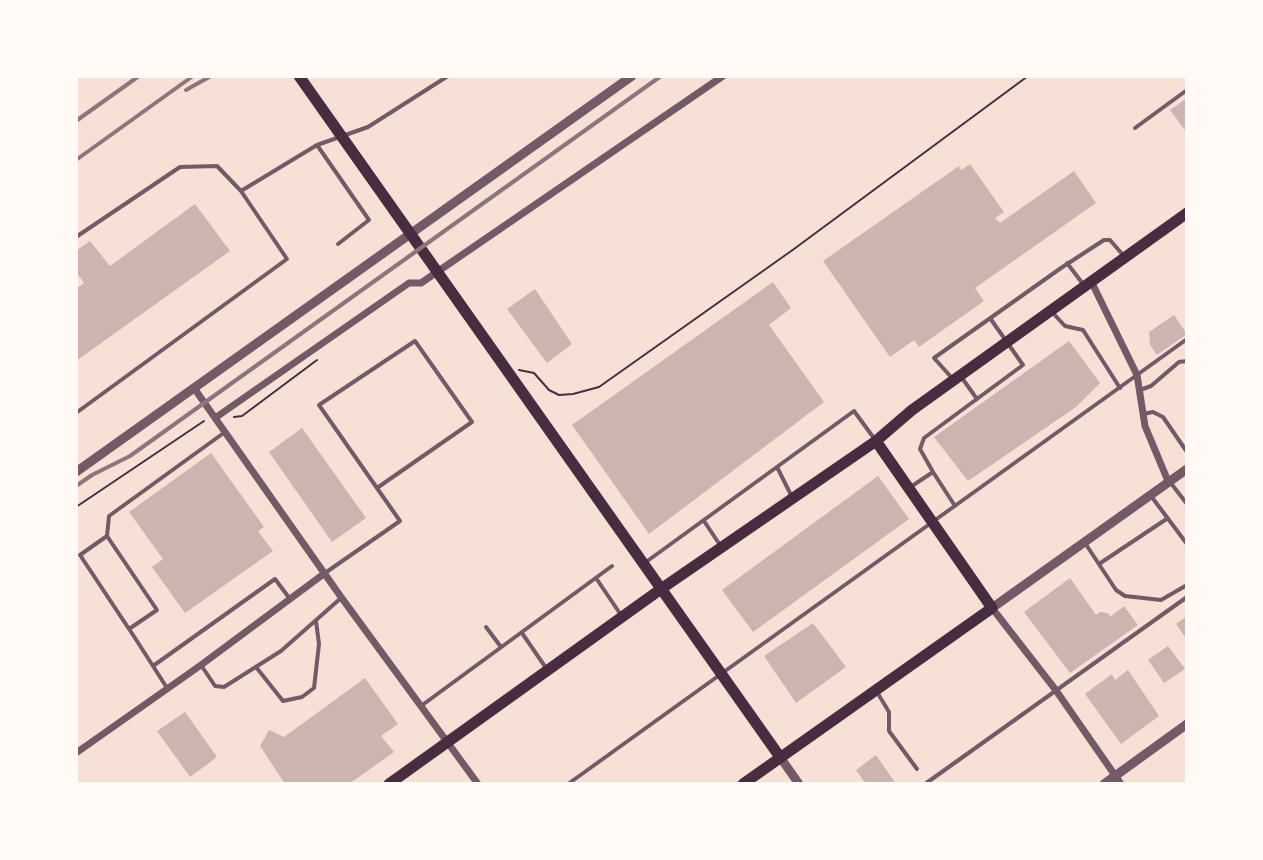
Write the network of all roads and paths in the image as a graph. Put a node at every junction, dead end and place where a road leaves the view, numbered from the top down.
1 (299, 76) edge
2 (448, 76) edge
3 (632, 76) edge
4 (723, 76) edge
5 (1028, 76) edge
6 (1187, 90) edge
7 (1135, 128) dead end
8 (317, 145) junction
9 (241, 191) junction
10 (1187, 213) edge
11 (408, 236) junction
12 (76, 237) edge
13 (338, 244) dead end
14 (1124, 257) junction
15 (1067, 263) junction
16 (435, 273) junction
17 (1088, 283) junction
18 (1051, 310) junction
19 (990, 318) junction
20 (1187, 339) edge
21 (1007, 341) junction
22 (1187, 361) edge
23 (512, 370) dead end
24 (1137, 375) junction
25 (956, 378) junction
26 (194, 388) junction
27 (1120, 388) junction
28 (1140, 390) junction
29 (977, 399) junction
30 (76, 413) edge
31 (1143, 414) junction
32 (215, 418) junction
33 (205, 420) dead end
34 (225, 432) junction
35 (876, 441) junction
36 (1187, 452) edge
37 (777, 467) junction
38 (1187, 469) edge
39 (76, 472) edge
40 (933, 472) junction
41 (1168, 481) junction
42 (377, 488) junction
43 (910, 488) junction
44 (1150, 494) junction
45 (793, 499) junction
46 (1187, 504) edge
47 (955, 506) junction
48 (76, 507) edge
49 (1168, 518) junction
50 (704, 521) junction
51 (934, 521) junction
52 (107, 536) junction
53 (1084, 541) junction
54 (1187, 544) edge
55 (722, 549) junction
56 (644, 564) junction
57 (1099, 564) junction
58 (612, 566) dead end
59 (325, 573) junction
60 (596, 578) junction
61 (1187, 585) edge
62 (661, 589) junction
63 (341, 597) junction
64 (1187, 597) edge
65 (290, 599) junction
66 (992, 608) junction
67 (622, 617) junction
68 (316, 621) junction
69 (486, 627) dead end
70 (129, 629) junction
71 (521, 632) junction
72 (501, 647) junction
73 (201, 665) junction
74 (153, 666) junction
75 (256, 667) junction
76 (548, 670) junction
77 (721, 674) junction
78 (167, 688) junction
79 (1055, 689) junction
80 (875, 690) junction
81 (421, 706) junction
82 (1187, 724) edge
83 (447, 742) junction
84 (76, 753) edge
85 (780, 757) junction
86 (917, 769) dead end
87 (1118, 780) edge
88 (749, 782) edge
89 (389, 784) edge
90 (478, 784) edge
91 (568, 784) edge
92 (799, 784) edge
93 (925, 784) edge
94 (1104, 784) edge

1 - 56 main road
2 - 8 lane
3 - 11 street
4 - 16 street
5 - 23 path
6 - 7 lane
8 - 9 lane
8 - 13 lane
9 - 12 lane
9 - 30 lane
10 - 14 main road
11 - 16 lane
11 - 26 street
14 - 15 lane
14 - 17 main road
15 - 17 lane
15 - 19 lane
16 - 32 street
17 - 18 main road
17 - 24 street
18 - 21 main road
18 - 27 lane
19 - 21 lane
19 - 25 lane
20 - 24 lane
21 - 25 main road
21 - 29 lane
22 - 28 lane
24 - 27 lane
24 - 28 street
25 - 29 lane
25 - 35 main road
26 - 32 street
26 - 39 street
27 - 47 lane
28 - 31 street
29 - 40 lane
31 - 36 lane
31 - 41 street
32 - 34 street
33 - 48 path
34 - 52 lane
34 - 59 street
35 - 37 lane
35 - 43 main road
35 - 45 main road
37 - 45 lane
37 - 50 lane
38 - 41 street
40 - 43 lane
40 - 47 lane
41 - 44 street
41 - 46 lane
42 - 42 lane
42 - 59 lane
43 - 51 main road
44 - 49 lane
44 - 53 street
45 - 55 main road
47 - 51 lane
49 - 54 lane
49 - 57 lane
50 - 55 lane
50 - 56 lane
51 - 66 main road
51 - 77 lane
52 - 70 lane
52 - 70 lane
53 - 57 lane
53 - 66 street
55 - 62 main road
56 - 62 main road
57 - 61 lane
58 - 60 lane
59 - 63 street
59 - 65 street
60 - 67 lane
60 - 71 lane
62 - 67 main road
62 - 77 main road
63 - 68 lane
63 - 81 street
64 - 79 lane
65 - 73 street
65 - 74 lane
66 - 79 street
66 - 80 main road
67 - 76 main road
68 - 75 lane
68 - 75 lane
69 - 72 lane
70 - 74 lane
71 - 72 lane
71 - 76 lane
72 - 81 lane
73 - 75 lane
73 - 78 street
74 - 78 lane
76 - 83 main road
77 - 85 main road
77 - 91 lane
78 - 84 street
79 - 87 street
79 - 93 lane
80 - 85 main road
80 - 86 lane
81 - 83 street
82 - 87 street
83 - 89 main road
83 - 90 street
85 - 88 main road
85 - 92 street
87 - 94 street

